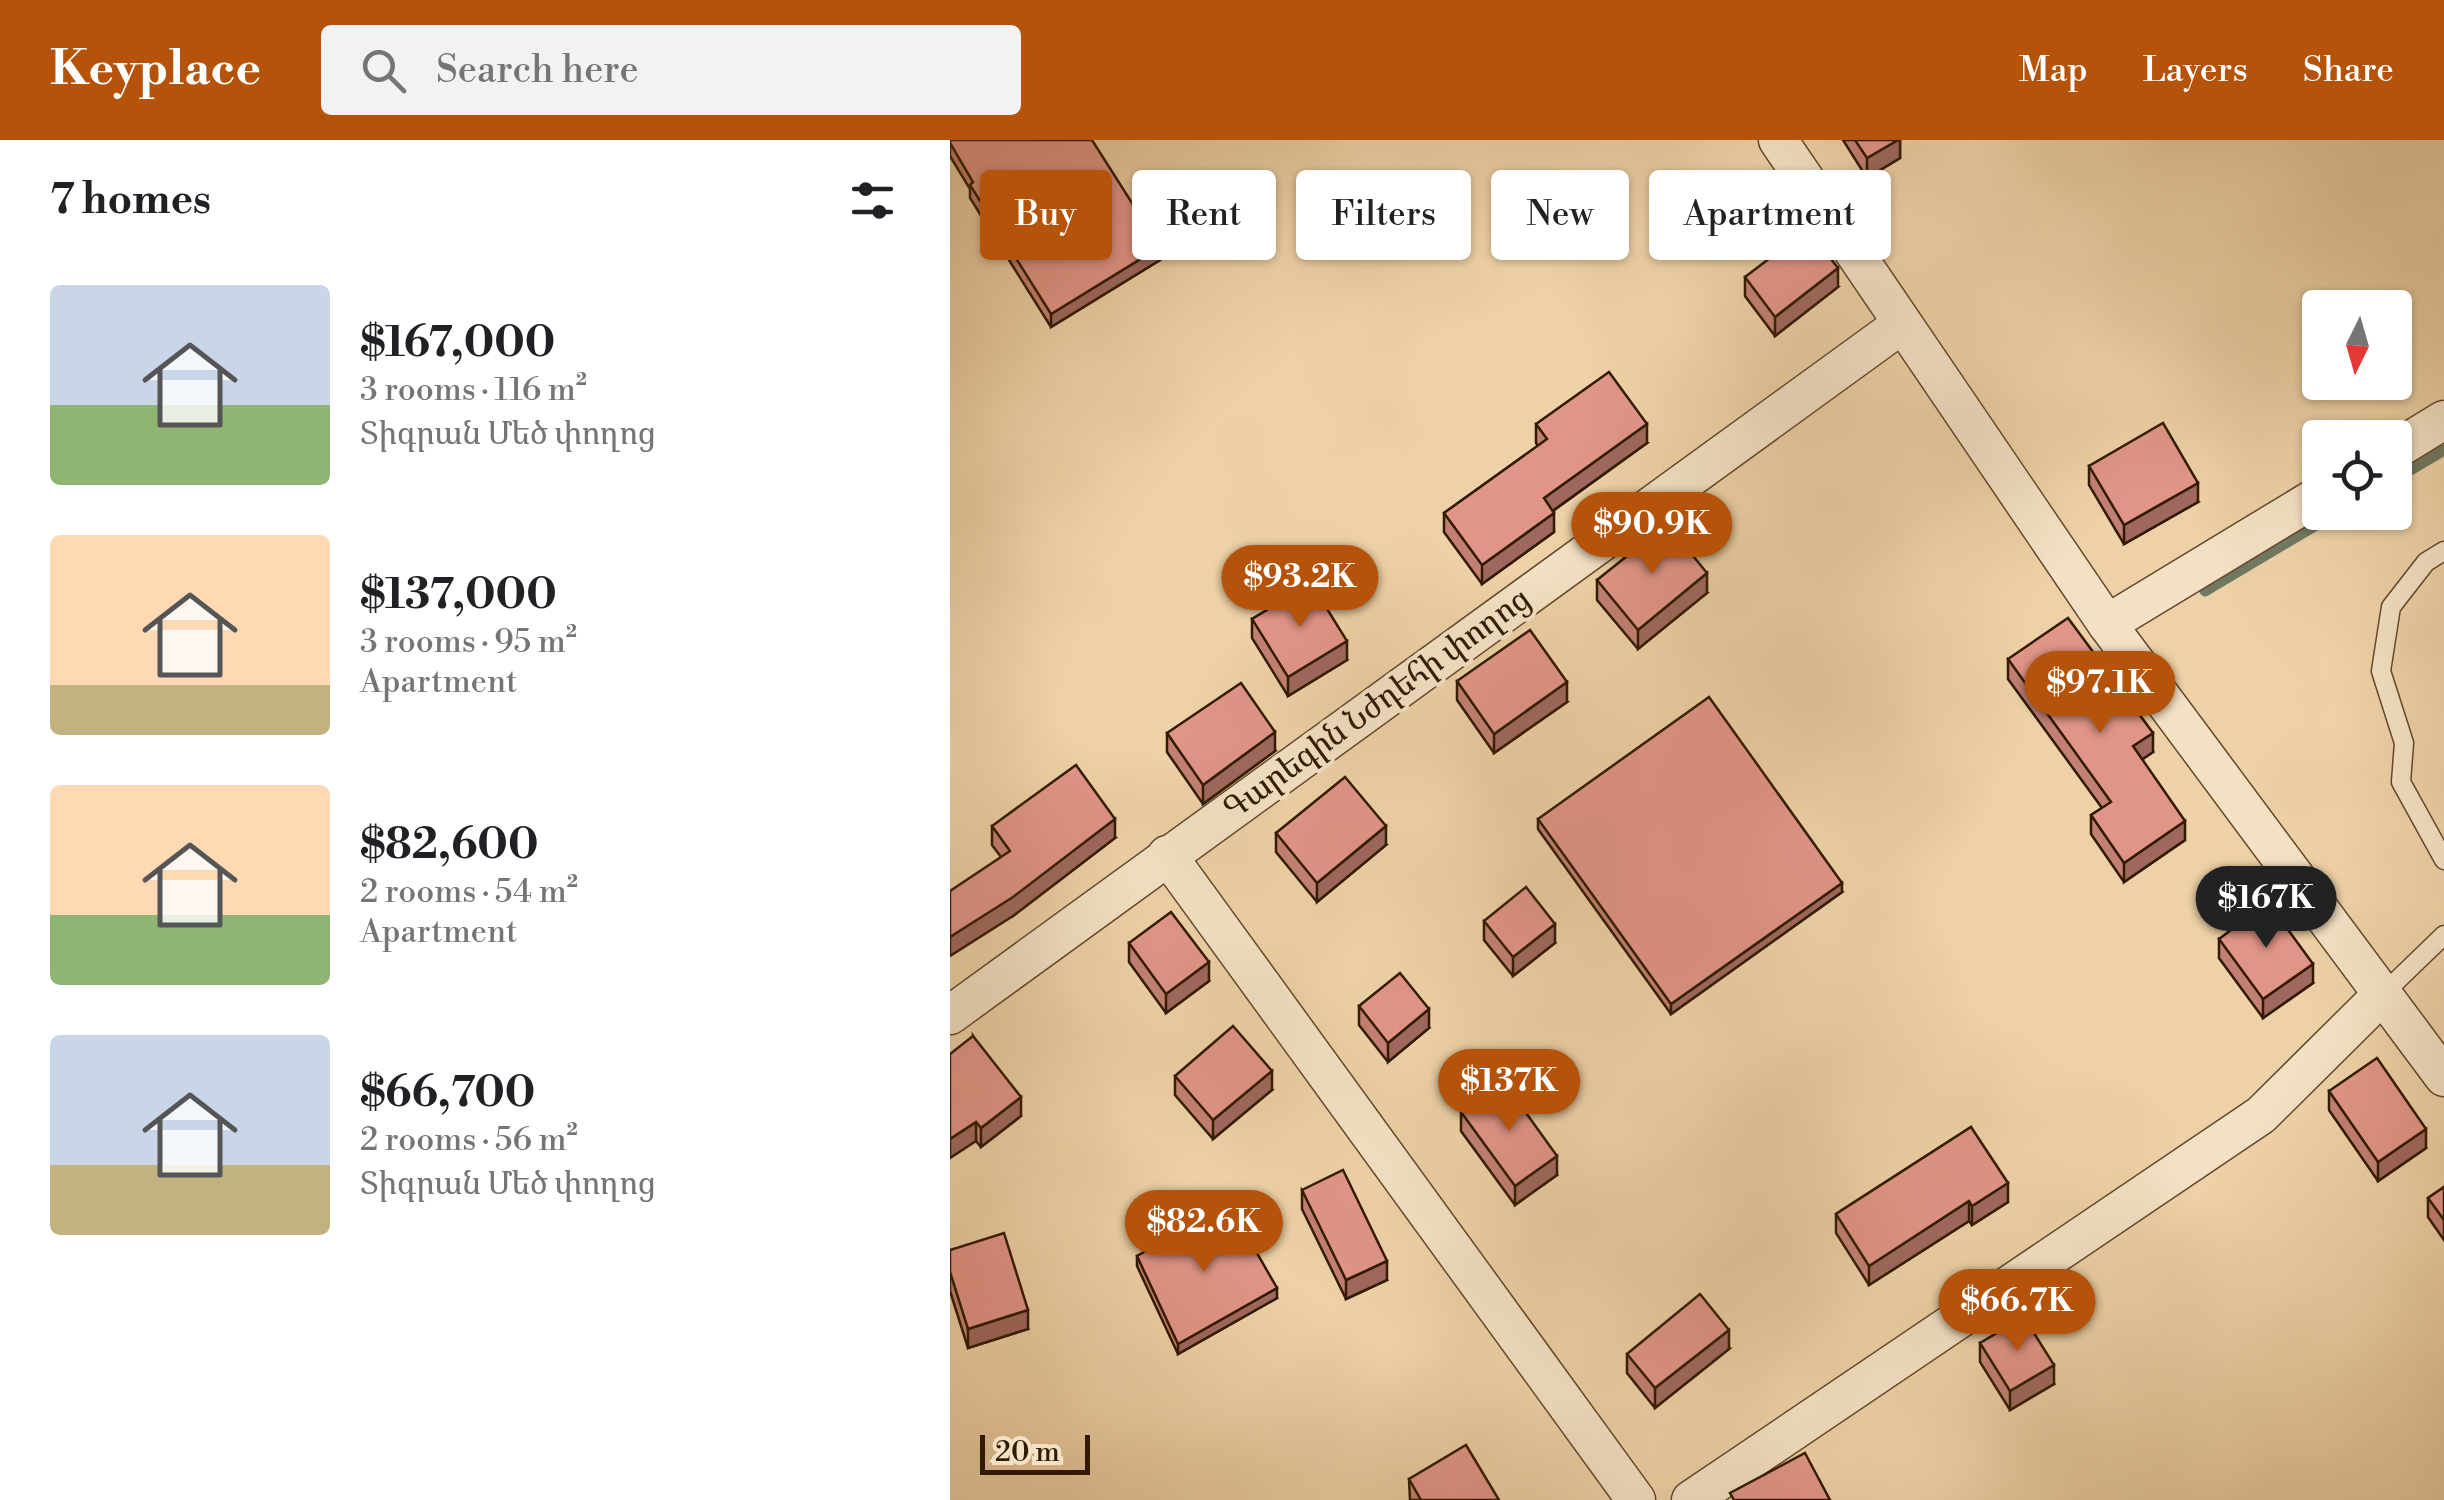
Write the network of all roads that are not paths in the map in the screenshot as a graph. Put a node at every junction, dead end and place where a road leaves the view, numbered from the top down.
1 (1778, 140) edge
2 (1902, 324) junction
3 (2444, 420) edge
4 (2412, 440) edge
5 (2302, 507) edge
6 (2444, 552) edge
7 (2108, 624) junction
8 (1168, 855) junction
9 (2444, 860) edge
10 (2444, 935) edge
11 (2384, 994) junction
12 (950, 1015) edge
13 (2444, 1077) edge
14 (1636, 1500) edge
15 (1691, 1500) edge

1 - 2 street
2 - 7 street
2 - 8 street, Գարեգին Նժդեհի փողոց
3 - 4 street
5 - 7 street
6 - 9 lane
7 - 11 street
8 - 12 street, Գարեգին Նժդեհի փողոց
8 - 14 street
10 - 11 lane
11 - 13 street
11 - 15 street

